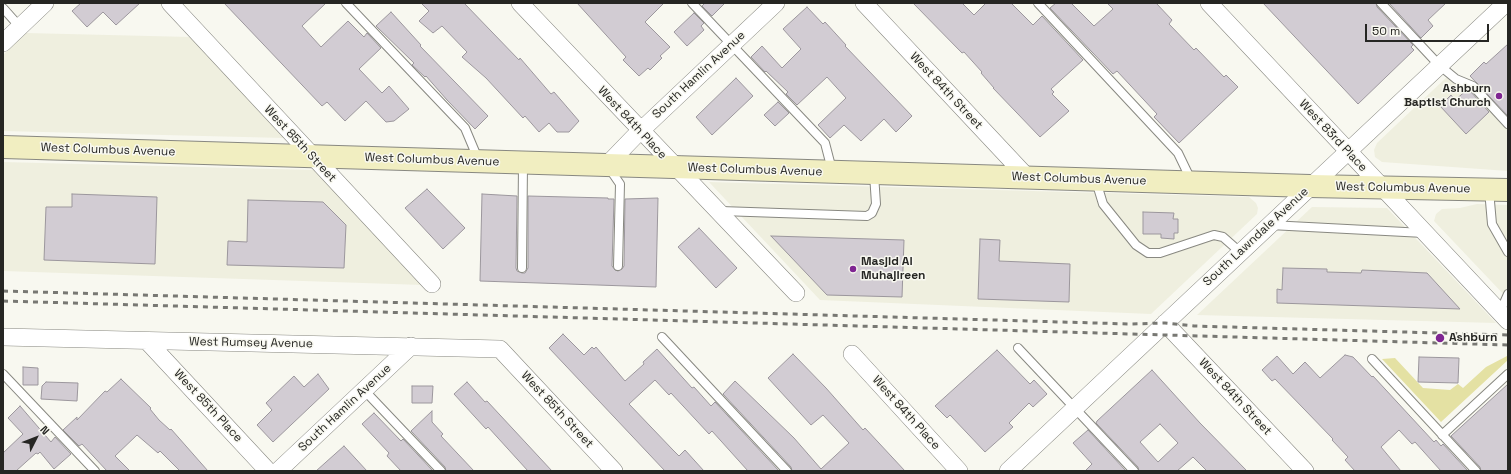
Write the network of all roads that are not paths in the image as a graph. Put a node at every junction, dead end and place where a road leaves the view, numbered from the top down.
1 (45, 3) edge
2 (170, 3) edge
3 (346, 3) edge
4 (520, 3) edge
5 (692, 3) edge
6 (776, 3) edge
7 (864, 3) edge
8 (1038, 3) edge
9 (1209, 3) edge
10 (1381, 3) edge
11 (1506, 3) edge
12 (3, 8) edge
13 (20, 27) junction
14 (3, 43) edge
15 (731, 45) junction
16 (1439, 65) junction
17 (1508, 124) edge
18 (640, 131) junction
19 (3, 147) edge
20 (1347, 151) junction
21 (312, 156) junction
22 (479, 161) junction
23 (523, 163) junction
24 (607, 165) junction
25 (674, 167) junction
26 (832, 172) junction
27 (874, 173) junction
28 (1028, 178) junction
29 (1096, 180) junction
30 (1192, 183) junction
31 (1310, 186) junction
32 (1382, 188) junction
33 (1498, 190) edge
34 (718, 211) junction
35 (1269, 225) junction
36 (1425, 233) junction
37 (1240, 252) junction
38 (1508, 252) edge
39 (618, 266) dead end
40 (522, 268) dead end
41 (432, 284) dead end
42 (796, 294) dead end
43 (1508, 294) edge
44 (1504, 316) edge
45 (1165, 323) junction
46 (3, 337) edge
47 (662, 337) dead end
48 (147, 341) junction
49 (411, 346) junction
50 (1018, 348) dead end
51 (500, 349) joint
52 (852, 354) dead end
53 (1372, 358) dead end
54 (3, 374) edge
55 (1508, 374) edge
56 (364, 390) junction
57 (1075, 408) junction
58 (1442, 435) junction
59 (95, 471) edge
60 (268, 471) edge
61 (278, 471) edge
62 (442, 471) edge
63 (614, 471) edge
64 (787, 471) edge
65 (959, 471) edge
66 (1008, 471) edge
67 (1134, 471) edge
68 (1305, 471) edge
69 (1476, 471) edge

1 - 13 street
2 - 21 street, West 85th Street
3 - 22 lane
4 - 18 street, West 84th Place
5 - 15 lane
6 - 15 street, South Hamlin Avenue
7 - 28 street, West 84th Street
8 - 30 lane
9 - 20 street, West 83rd Place
10 - 16 lane
11 - 16 street, South Lawndale Avenue
12 - 13 lane
13 - 14 street
15 - 18 street, South Hamlin Avenue
15 - 26 lane
16 - 17 lane
16 - 20 street, South Lawndale Avenue
18 - 24 street, South Hamlin Avenue
18 - 25 street, West 84th Place
19 - 21 main road, West Columbus Avenue
20 - 31 street, South Lawndale Avenue
20 - 32 street, West 83rd Place
21 - 22 main road, West Columbus Avenue
21 - 41 street, West 85th Street
22 - 23 main road, West Columbus Avenue
23 - 24 main road, West Columbus Avenue
23 - 40 lane
24 - 25 main road, West Columbus Avenue
24 - 39 lane
25 - 26 main road, West Columbus Avenue
25 - 34 street, West 84th Place
26 - 27 main road, West Columbus Avenue
27 - 28 main road, West Columbus Avenue
27 - 34 lane
28 - 29 main road, West Columbus Avenue
29 - 30 main road, West Columbus Avenue
29 - 37 lane
30 - 31 main road, West Columbus Avenue
31 - 32 main road, West Columbus Avenue
31 - 35 street, South Lawndale Avenue
32 - 33 main road, West Columbus Avenue
32 - 36 street, West 83rd Place
33 - 38 lane
34 - 42 street, West 84th Place
35 - 36 lane
35 - 37 street, South Lawndale Avenue
36 - 44 street, West 83rd Place
37 - 45 street, South Lawndale Avenue
43 - 44 lane
45 - 57 street, South Lawndale Avenue
45 - 68 street, West 84th Street
46 - 48 street, West Rumsey Avenue
47 - 64 lane
48 - 49 street, West Rumsey Avenue
48 - 60 street, West 85th Place
49 - 51 street, West Rumsey Avenue
49 - 56 street, South Hamlin Avenue
50 - 57 lane
51 - 63 street, West 85th Street
52 - 65 street, West 84th Place
53 - 58 lane
54 - 59 lane
55 - 58 lane
56 - 61 street, South Hamlin Avenue
56 - 62 lane
57 - 66 street, South Lawndale Avenue
57 - 67 lane
58 - 69 lane

